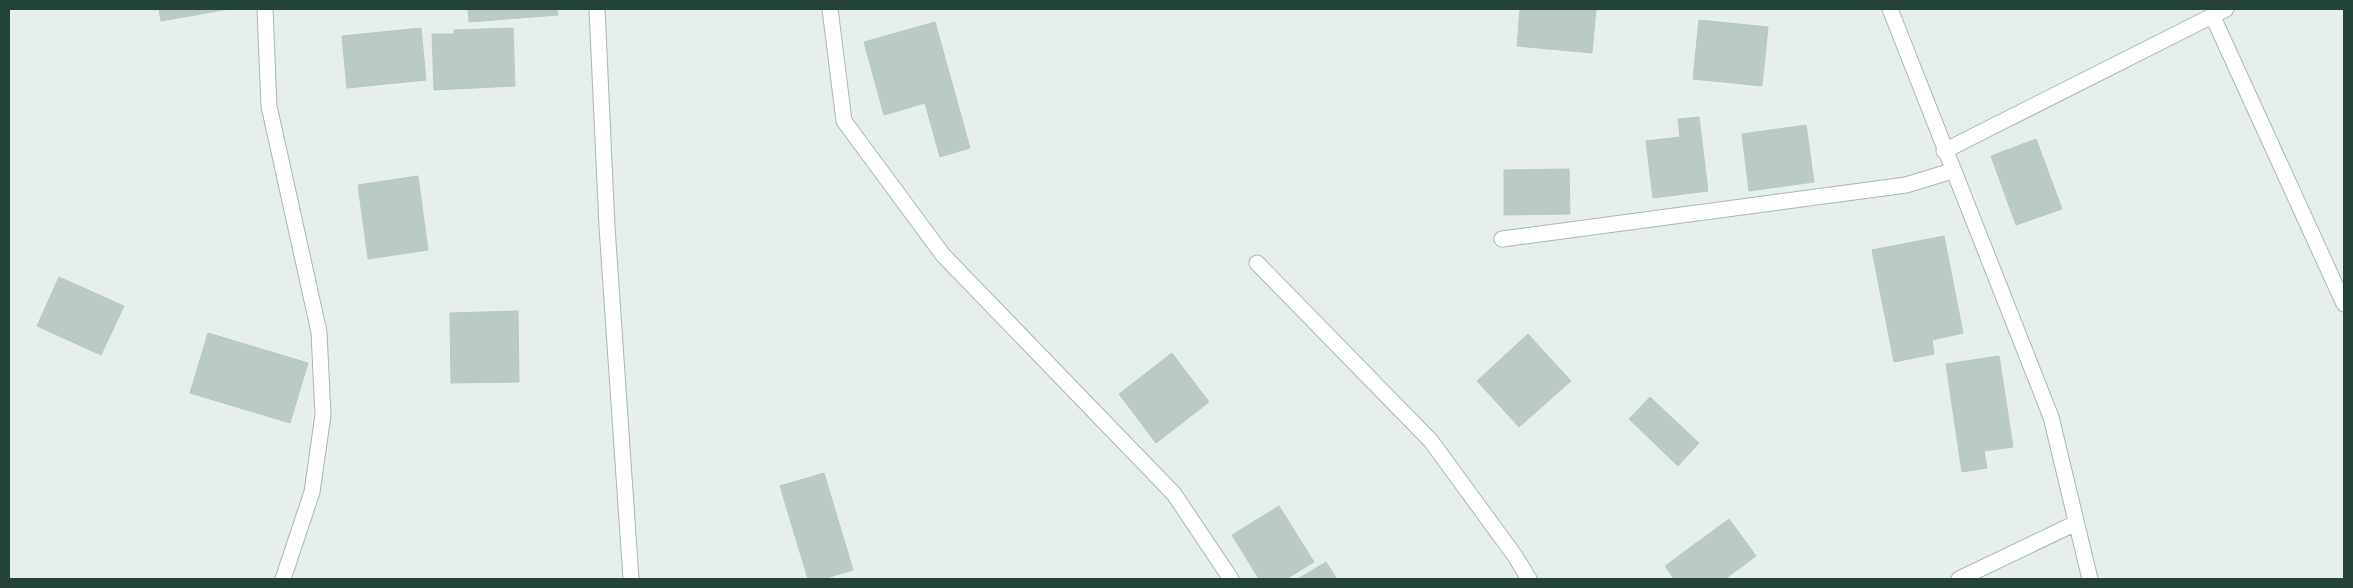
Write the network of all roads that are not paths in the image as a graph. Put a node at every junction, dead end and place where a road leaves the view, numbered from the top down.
1 (265, 9) edge
2 (597, 9) edge
3 (830, 9) edge
4 (1890, 9) edge
5 (2220, 13) edge
6 (1944, 151) junction
7 (1952, 171) junction
8 (1502, 239) dead end
9 (1257, 263) dead end
10 (2344, 304) edge
11 (2076, 523) junction
12 (283, 579) edge
13 (631, 579) edge
14 (1231, 579) edge
15 (1529, 579) edge
16 (1959, 579) edge
17 (2090, 579) edge

1 - 12 street
2 - 13 street
3 - 14 street
4 - 6 street
5 - 6 street
5 - 10 street
6 - 7 street
7 - 8 street
7 - 11 street
9 - 15 street
11 - 16 street
11 - 17 street

